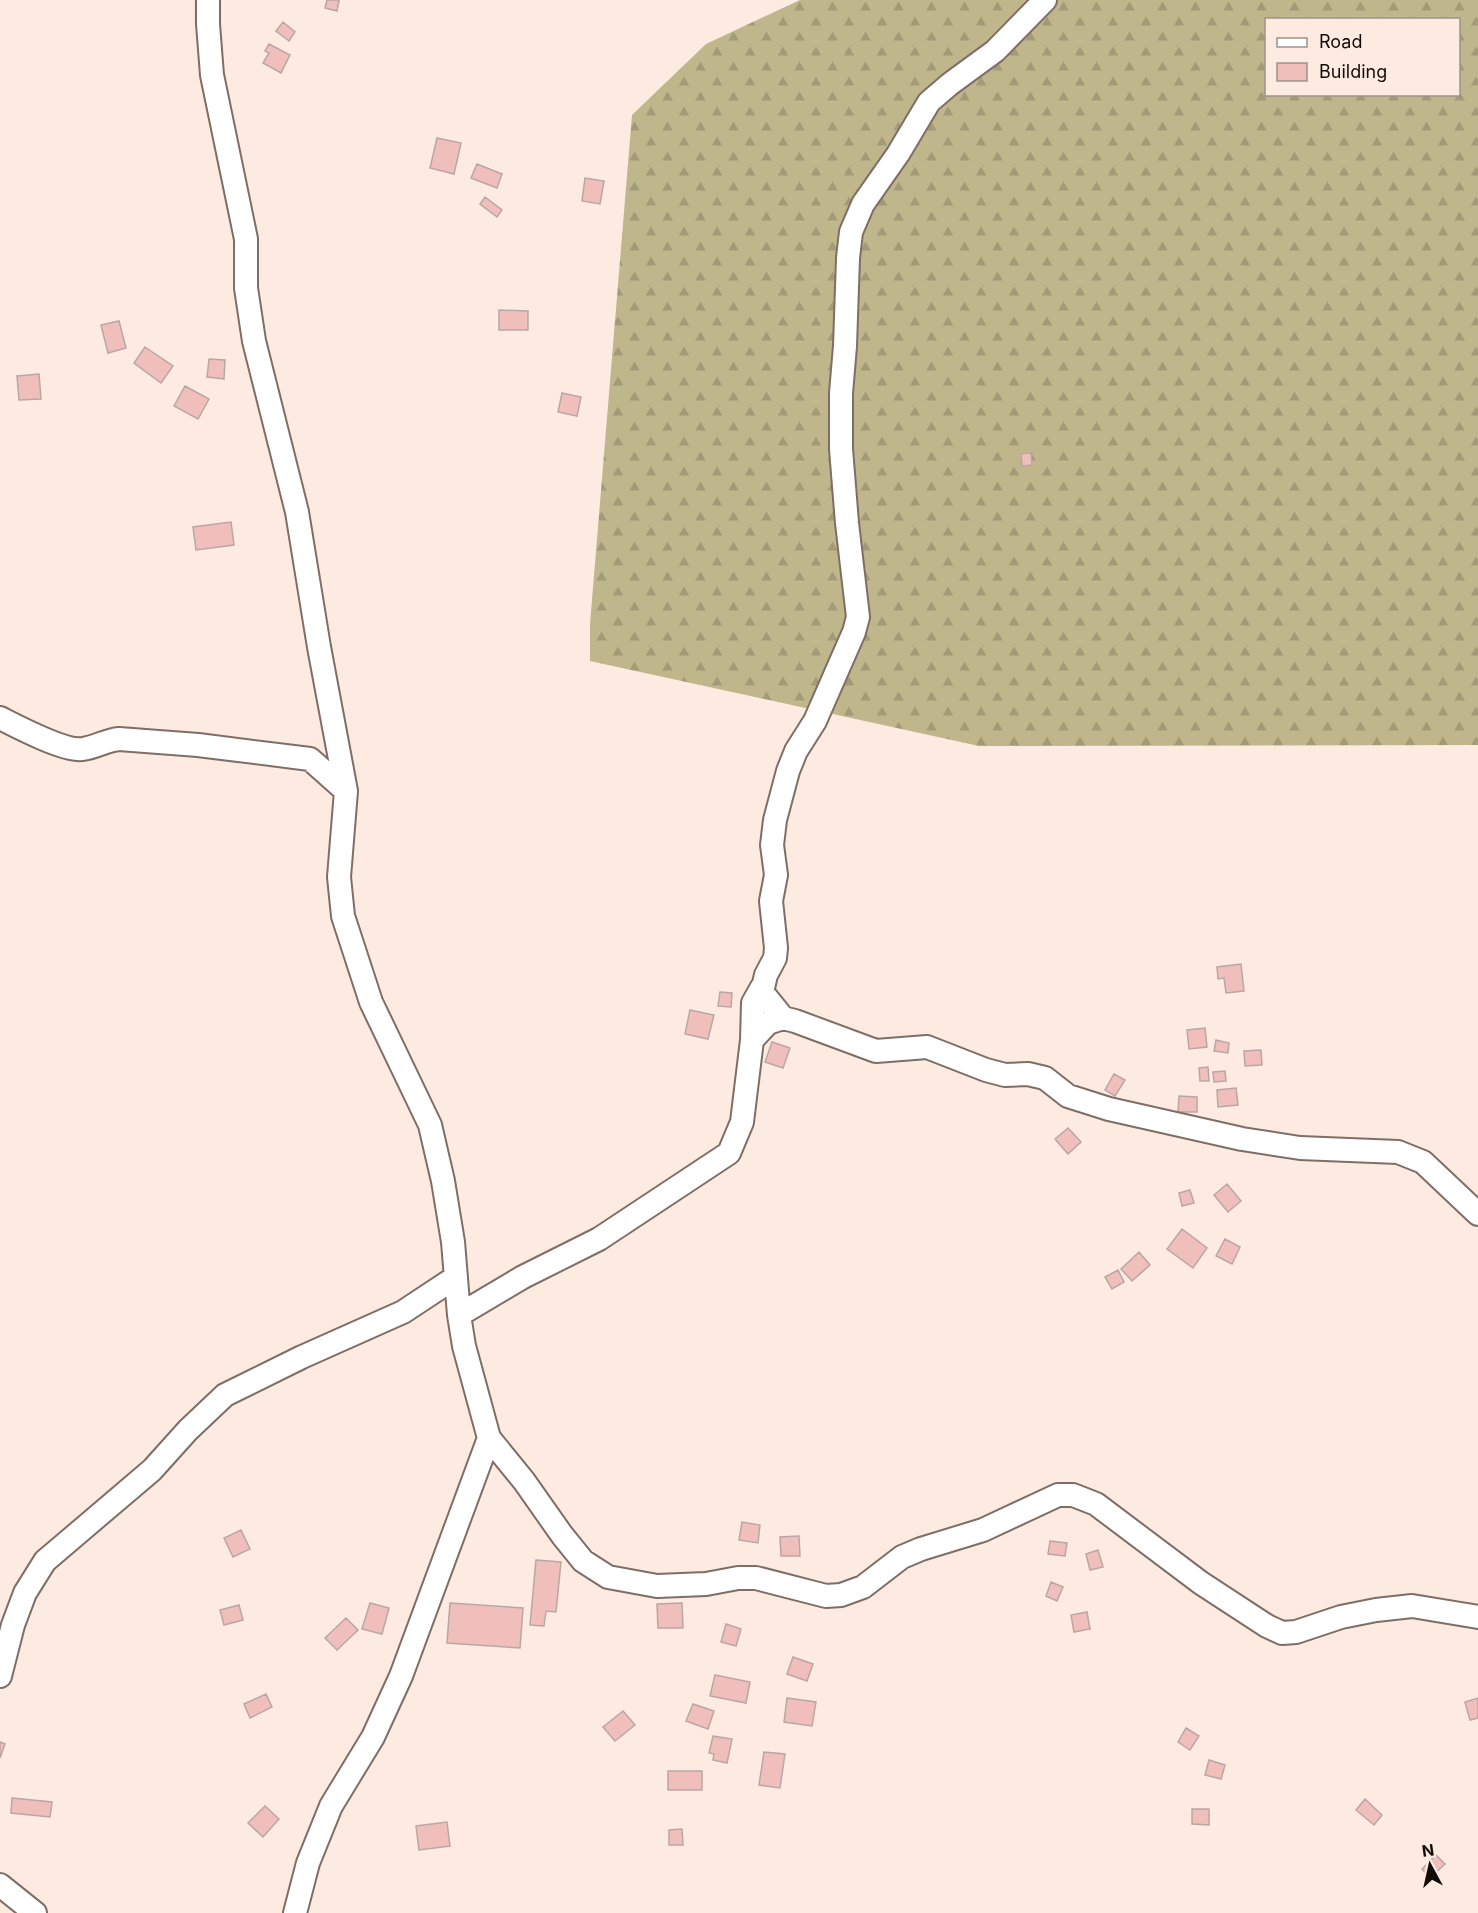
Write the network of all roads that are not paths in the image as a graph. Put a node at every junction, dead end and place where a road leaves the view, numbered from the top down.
1 (208, 0) edge
2 (1045, 0) edge
3 (0, 718) edge
4 (346, 790) junction
5 (762, 987) junction
6 (783, 1018) junction
7 (752, 1040) junction
8 (1478, 1214) edge
9 (456, 1277) junction
10 (459, 1315) junction
11 (489, 1438) junction
12 (1478, 1617) edge
13 (0, 1676) edge
14 (0, 1885) edge
15 (35, 1913) edge
16 (295, 1913) edge

1 - 4 street
2 - 5 street
3 - 4 street
4 - 9 street
5 - 6 street
5 - 7 street
6 - 7 street
6 - 8 street
7 - 10 street
9 - 10 street
9 - 13 street
10 - 11 street
11 - 12 street
11 - 16 street
14 - 15 street

